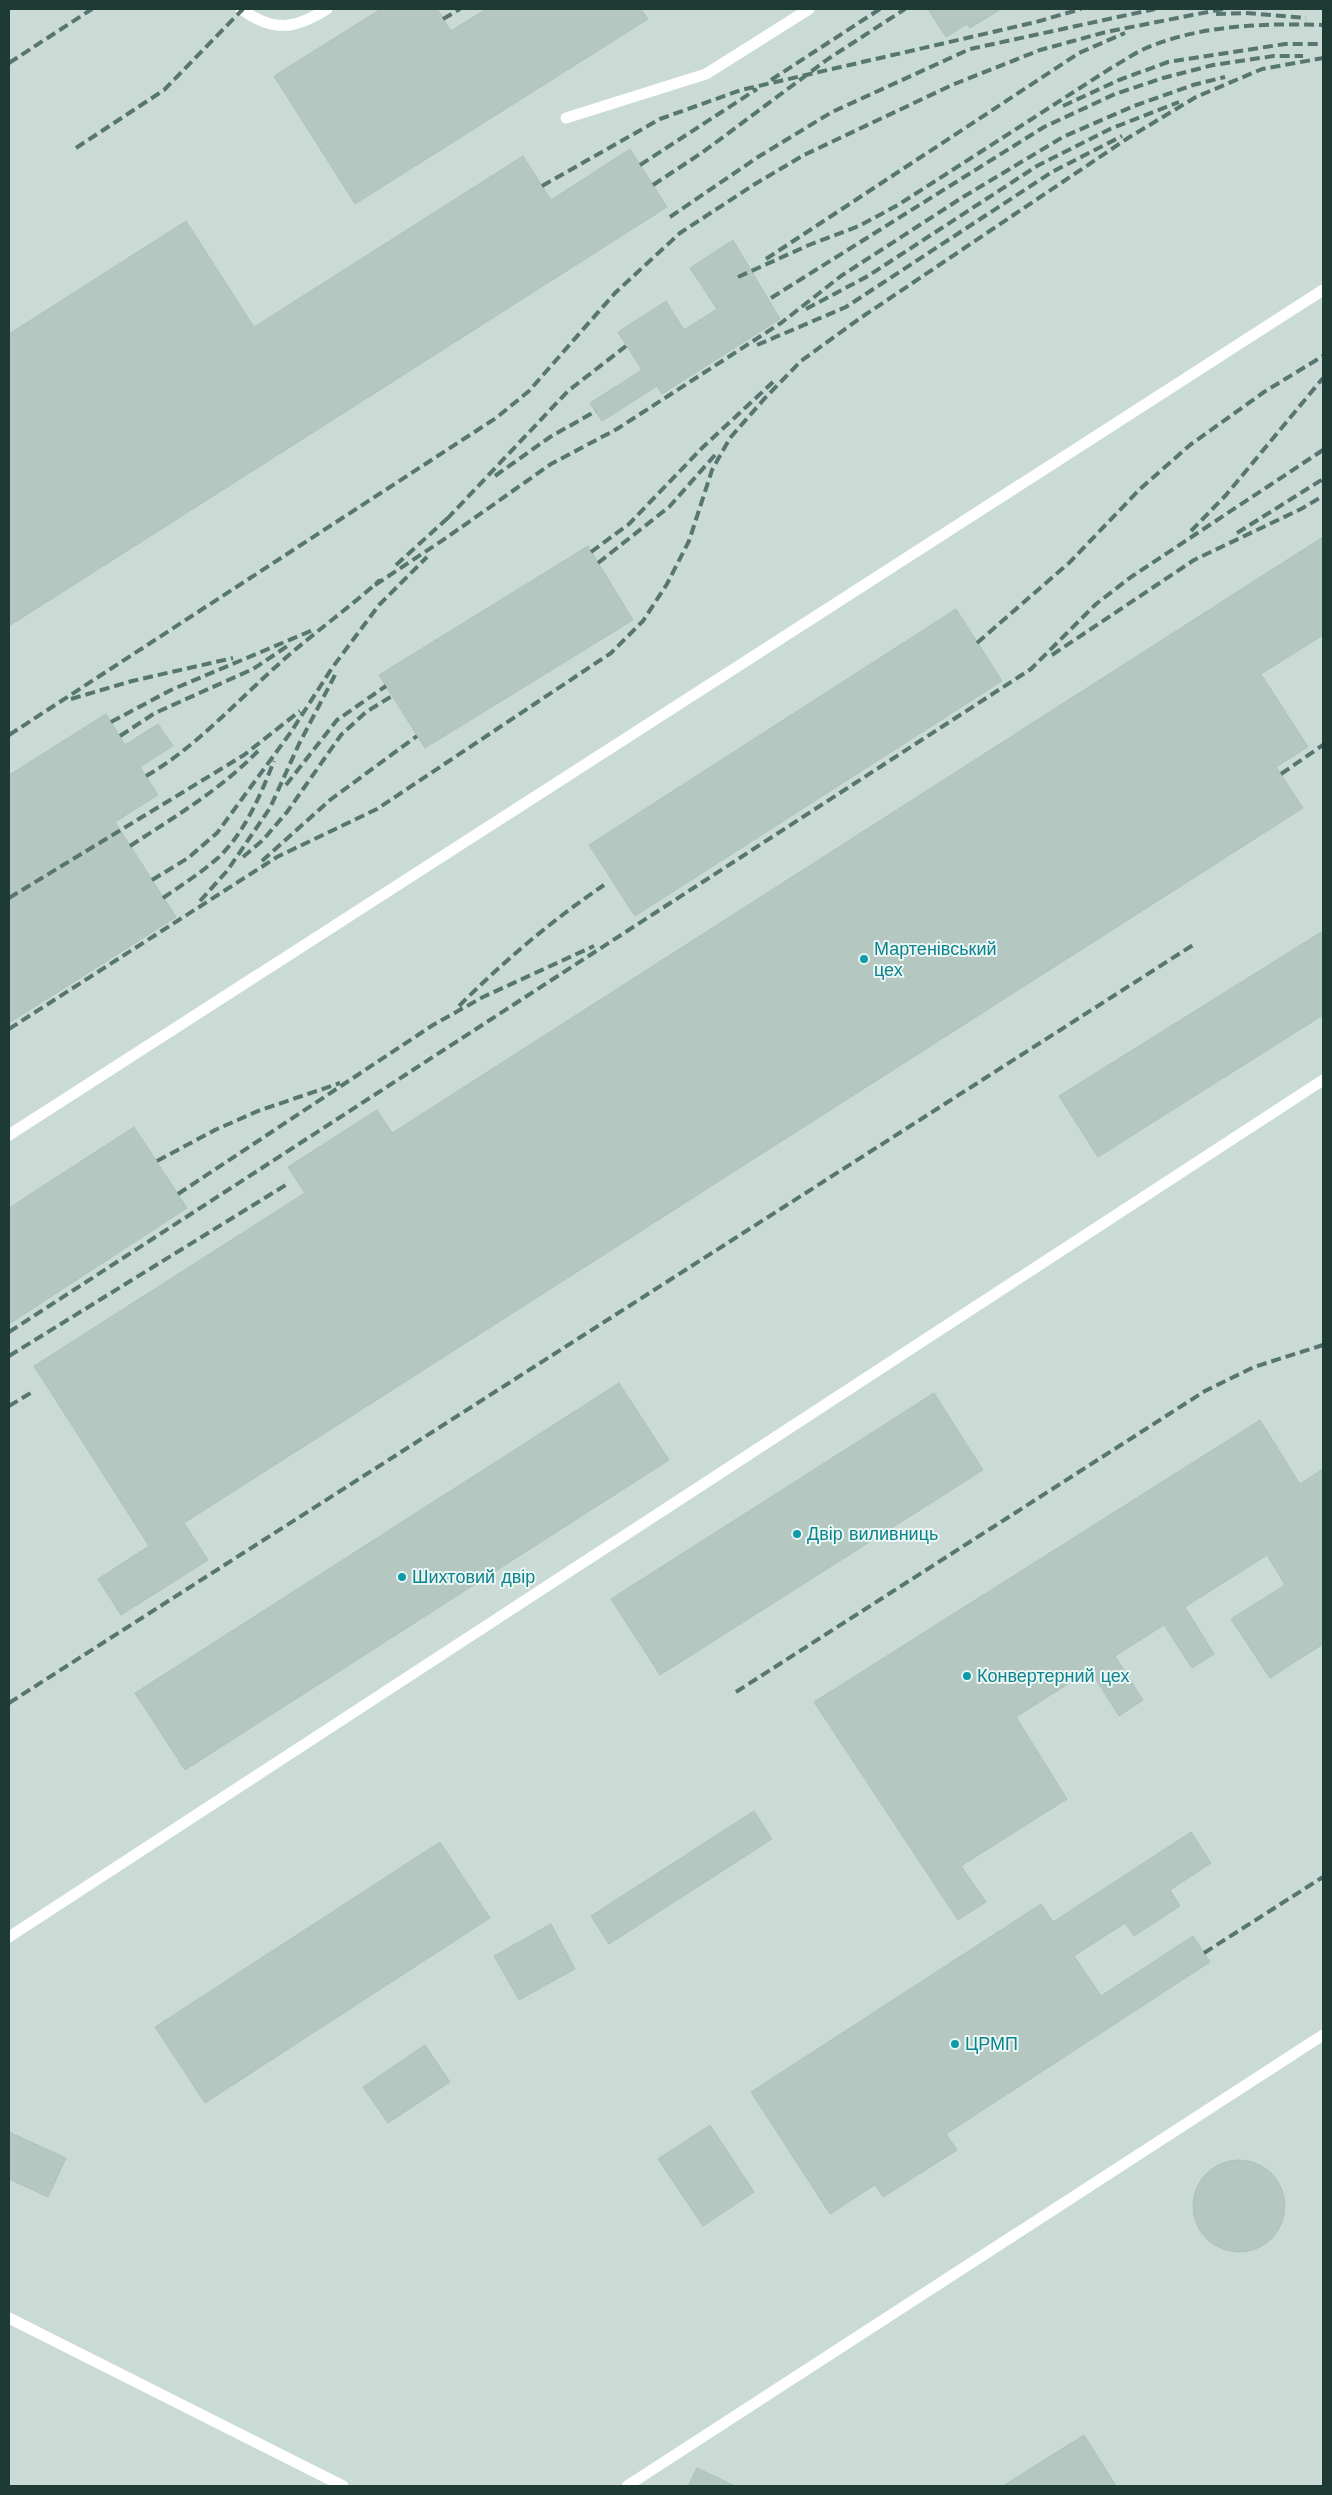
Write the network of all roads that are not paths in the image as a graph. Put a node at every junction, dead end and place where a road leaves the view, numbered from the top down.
1 (241, 9) edge
2 (327, 9) edge
3 (809, 9) edge
4 (566, 118) dead end
5 (1323, 290) edge
6 (1323, 1080) edge
7 (9, 1135) edge
8 (9, 1937) edge
9 (1323, 2035) edge
10 (9, 2318) edge
11 (343, 2486) edge
12 (627, 2486) edge

1 - 2 lane
3 - 4 lane
5 - 7 lane
6 - 8 lane
9 - 12 lane
10 - 11 lane

